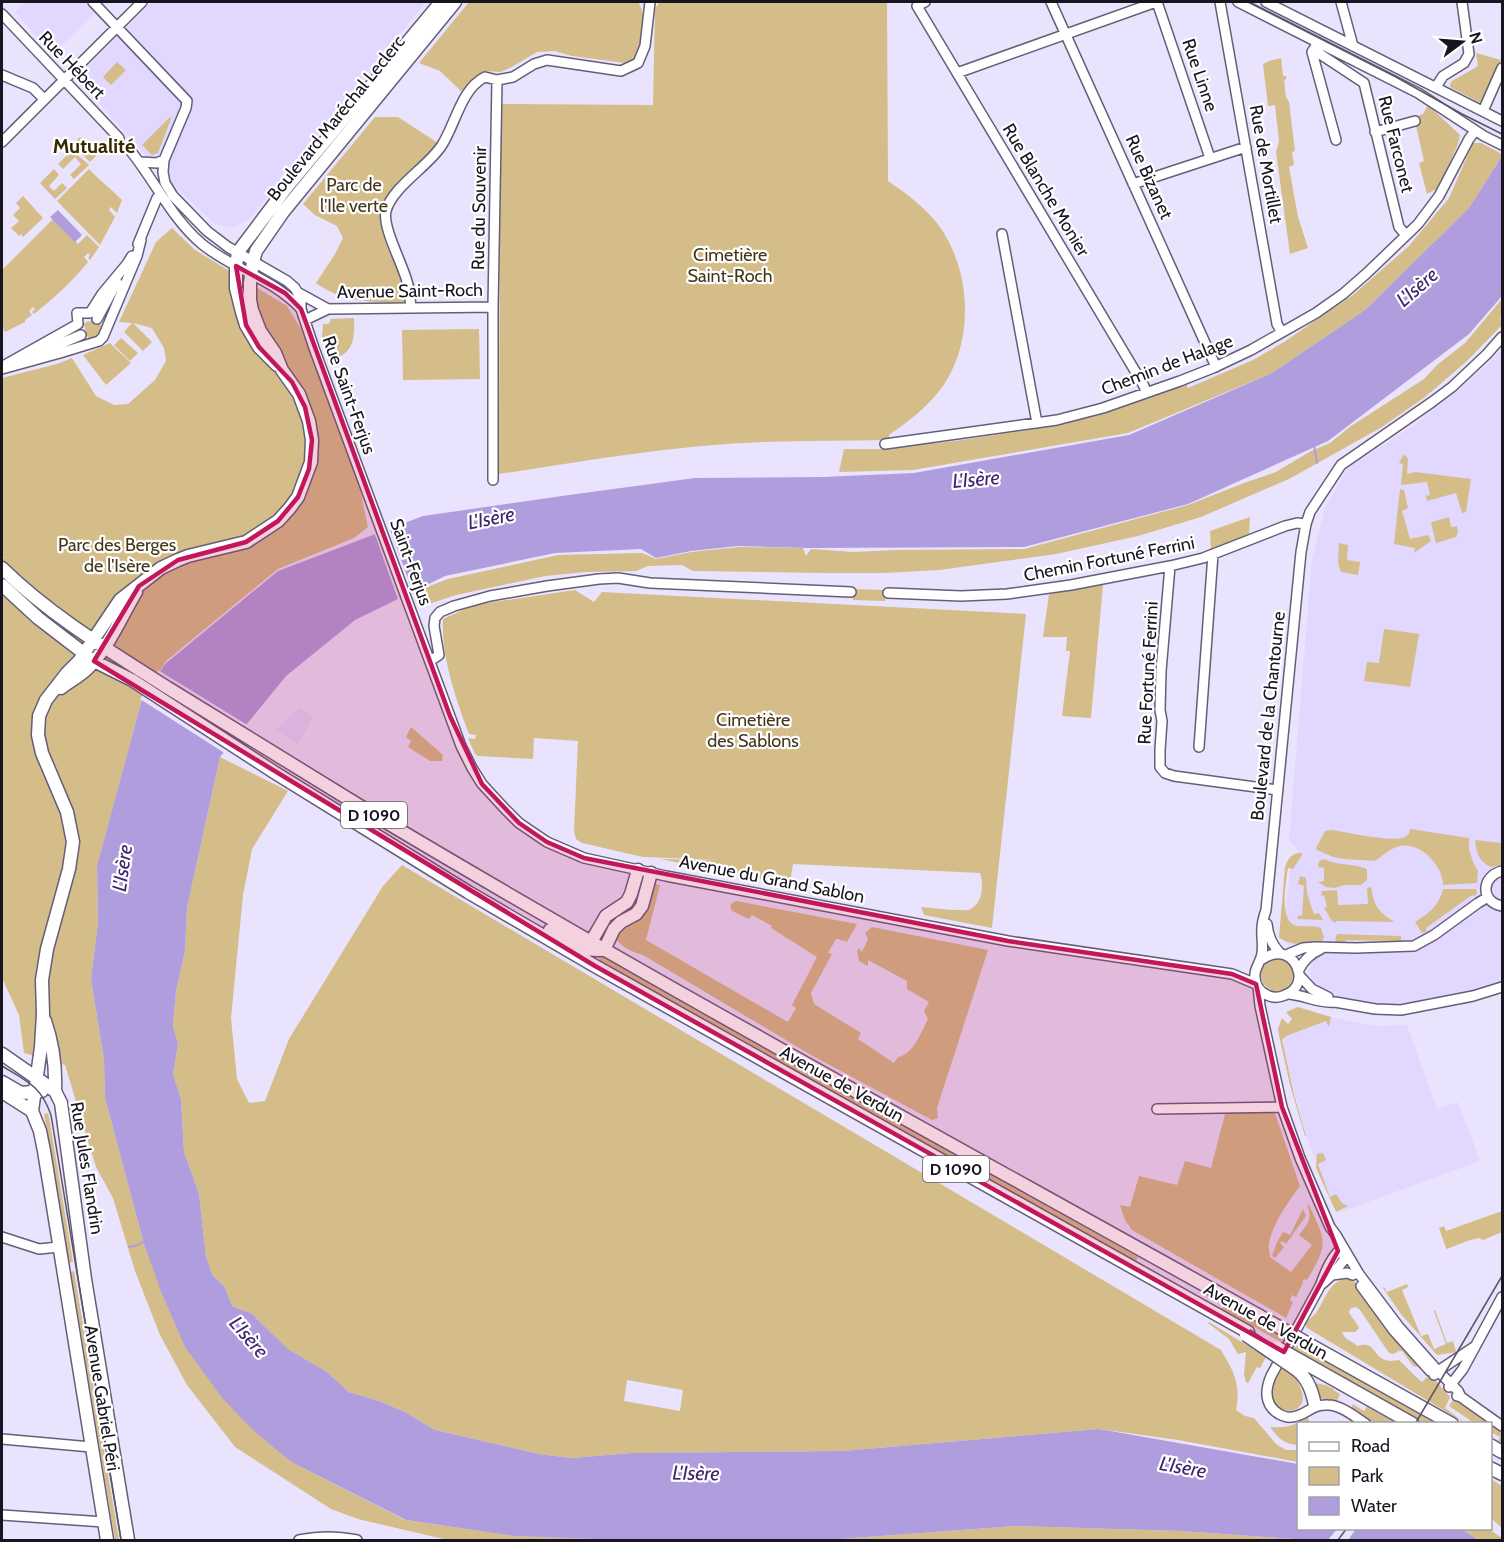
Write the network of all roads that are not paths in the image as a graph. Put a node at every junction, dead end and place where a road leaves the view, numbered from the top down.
1 (93, 2) edge
2 (141, 2) edge
3 (441, 2) edge
4 (455, 2) edge
5 (650, 2) edge
6 (1051, 2) edge
7 (1157, 2) edge
8 (1220, 2) edge
9 (1238, 2) edge
10 (1266, 2) edge
11 (1341, 2) edge
12 (1462, 2) edge
13 (921, 4) edge
14 (2, 15) edge
15 (117, 27) junction
16 (1066, 33) junction
17 (1317, 45) junction
18 (1353, 46) junction
19 (1503, 68) edge
20 (957, 74) junction
21 (2, 75) edge
22 (64, 80) junction
23 (497, 80) junction
24 (1436, 87) junction
25 (44, 99) junction
26 (1483, 111) junction
27 (1415, 121) dead end
28 (1503, 121) edge
29 (1475, 131) junction
30 (1376, 132) junction
31 (119, 138) dead end
32 (1336, 140) dead end
33 (2, 142) edge
34 (1503, 146) edge
35 (1246, 147) junction
36 (129, 149) dead end
37 (1210, 158) junction
38 (164, 160) junction
39 (141, 162) junction
40 (1133, 184) junction
41 (162, 196) junction
42 (173, 196) junction
43 (1002, 234) dead end
44 (1406, 235) junction
45 (141, 240) junction
46 (238, 252) junction
47 (127, 264) junction
48 (236, 266) junction
49 (252, 268) junction
50 (297, 292) junction
51 (493, 307) junction
52 (411, 308) junction
53 (301, 309) junction
54 (328, 309) junction
55 (77, 313) junction
56 (97, 319) junction
57 (305, 320) junction
58 (106, 328) junction
59 (1281, 331) junction
60 (81, 335) junction
61 (1503, 337) edge
62 (90, 344) junction
63 (1216, 367) junction
64 (2, 368) edge
65 (282, 369) junction
66 (1146, 393) junction
67 (1036, 423) junction
68 (885, 444) dead end
69 (493, 480) dead end
70 (367, 492) joint
71 (1306, 524) junction
72 (1213, 554) junction
73 (1170, 566) junction
74 (2, 568) edge
75 (2, 585) edge
76 (851, 592) dead end
77 (888, 593) dead end
78 (423, 643) joint
79 (99, 644) junction
80 (89, 657) junction
81 (430, 661) junction
82 (1199, 747) dead end
83 (1278, 790) junction
84 (638, 870) junction
85 (1503, 871) edge
86 (651, 873) junction
87 (1488, 897) junction
88 (491, 905) junction
89 (1503, 906) edge
90 (1266, 913) junction
91 (596, 947) junction
92 (1323, 948) junction
93 (1283, 954) junction
94 (1259, 963) junction
95 (595, 966) junction
96 (1299, 973) junction
97 (1232, 974) junction
98 (1257, 985) junction
99 (1503, 987) edge
100 (1289, 994) junction
101 (1273, 997) junction
102 (1335, 1002) junction
103 (43, 1014) junction
104 (1264, 1025) junction
105 (2, 1054) edge
106 (37, 1077) junction
107 (2, 1082) edge
108 (55, 1090) junction
109 (2, 1092) edge
110 (35, 1092) junction
111 (1282, 1107) junction
112 (1157, 1109) dead end
113 (32, 1111) junction
114 (2, 1237) edge
115 (59, 1247) junction
116 (1341, 1249) junction
117 (1344, 1260) junction
118 (1332, 1275) junction
119 (1353, 1275) junction
120 (85, 1279) joint
121 (1320, 1286) junction
122 (1503, 1297) edge
123 (1476, 1345) junction
124 (1299, 1365) junction
125 (1436, 1373) junction
126 (1449, 1387) junction
127 (1315, 1406) junction
128 (1363, 1422) edge
129 (1409, 1422) edge
130 (1448, 1422) edge
131 (1503, 1426) edge
132 (2, 1439) edge
133 (91, 1447) junction
134 (2, 1515) edge
135 (104, 1522) junction
136 (107, 1540) edge
137 (128, 1540) edge
138 (299, 1540) edge
139 (357, 1540) edge

1 - 15 street
2 - 15 street
3 - 46 main road, Boulevard Maréchal Leclerc
4 - 49 main road, Boulevard Maréchal Leclerc
5 - 23 street
6 - 16 street, Rue Bizanet
7 - 16 street
7 - 37 street, Rue Linne
8 - 35 street, Rue de Mortillet
9 - 17 street
10 - 18 street
11 - 18 street
12 - 24 street
13 - 20 street, Rue Blanche Monier
14 - 22 street, Rue Hébert
15 - 22 street
15 - 38 street
16 - 20 street
16 - 40 street, Rue Bizanet
17 - 29 street
17 - 30 street, Rue Farconet
17 - 32 street
18 - 24 street
19 - 26 street
20 - 66 street, Rue Blanche Monier
21 - 25 street
22 - 25 street
22 - 31 street, Rue Hébert
23 - 51 street, Rue du Souvenir
23 - 52 street
24 - 26 street
25 - 33 street
26 - 28 street
27 - 30 street
29 - 34 street
29 - 44 street, Chemin de Halage
30 - 44 street, Rue Farconet
35 - 37 street
35 - 59 street, Rue de Mortillet
36 - 39 street
37 - 40 street
38 - 39 street
38 - 42 street, Avenue Saint-Roch
39 - 41 street
40 - 63 street, Rue Bizanet
41 - 42 street
41 - 45 street
41 - 48 street, Avenue Saint-Roch
42 - 46 street, Avenue Saint-Roch
43 - 67 street
44 - 59 street, Chemin de Halage
45 - 47 street
45 - 58 street
46 - 48 main road
46 - 49 street, Avenue Saint-Roch
47 - 55 street
47 - 56 street
48 - 49 street, Avenue Saint-Roch
48 - 65 main road
49 - 50 street, Avenue Saint-Roch
49 - 53 street, Avenue Saint-Roch
49 - 65 main road
50 - 53 street
50 - 54 street, Avenue Saint-Roch
51 - 52 street, Avenue Saint-Roch
51 - 69 street, Rue du Souvenir
52 - 54 street, Avenue Saint-Roch
53 - 57 street, Rue Saint-Ferjus
54 - 57 street, Avenue Saint-Roch
55 - 56 street
55 - 60 street
55 - 64 street
56 - 58 street
57 - 70 street, Rue Saint-Ferjus
58 - 62 street
59 - 63 street, Chemin de Halage
60 - 62 street
60 - 64 street
61 - 71 street
62 - 64 street
63 - 66 street, Chemin de Halage
65 - 79 main road
66 - 67 street, Chemin de Halage
67 - 68 street, Chemin de Halage
70 - 78 street, Saint-Ferjus
71 - 72 street, Chemin Fortuné Ferrini
71 - 83 street, Boulevard de la Chantourne
72 - 73 street, Chemin Fortuné Ferrini
72 - 82 street
73 - 77 street, Chemin Fortuné Ferrini
73 - 83 street, Rue Fortuné Ferrini
74 - 79 main road, D 1090
75 - 80 main road, D 1090
76 - 81 street
78 - 81 street, Avenue du Grand Sablon
79 - 80 main road
79 - 91 main road, Avenue de Verdun / D 1090
80 - 88 main road, Avenue de Verdun / D 1090
80 - 103 main road
81 - 84 street, Avenue du Grand Sablon
83 - 90 street, Boulevard de la Chantourne
84 - 86 street, Avenue du Grand Sablon
84 - 91 main road
85 - 87 street
86 - 91 main road
86 - 97 street, Avenue du Grand Sablon
87 - 89 street
87 - 92 street
88 - 91 main road
88 - 95 main road, Avenue de Verdun / D 1090
90 - 93 street, Boulevard de la Chantourne
90 - 94 street, Boulevard de la Chantourne
91 - 95 main road
91 - 130 main road, Avenue de Verdun / D 1090, bridge
92 - 93 street
92 - 96 street
93 - 94 street
93 - 96 street
94 - 97 street, Avenue du Grand Sablon
94 - 98 street
95 - 124 main road, Avenue de Verdun / D 1090, bridge
96 - 100 street
96 - 102 street
97 - 98 street, Avenue du Grand Sablon
98 - 101 street
98 - 104 street
99 - 102 street
100 - 101 street
100 - 102 street
101 - 104 street
103 - 106 main road
103 - 108 main road
104 - 111 street
105 - 106 main road, Rue Jules Flandrin
106 - 108 main road, Rue Jules Flandrin
106 - 110 main road
107 - 110 main road
108 - 110 main road
108 - 120 main road, Rue Jules Flandrin
109 - 113 main road
110 - 113 main road
111 - 112 street
111 - 116 street
113 - 115 main road
114 - 115 street
115 - 133 main road, Avenue Gabriel Péri
116 - 117 street
116 - 121 street
116 - 125 street
117 - 118 street
117 - 119 street
118 - 119 street
118 - 121 street
119 - 125 street
120 - 137 main road, Avenue Gabriel Péri
121 - 127 street
122 - 123 street
123 - 125 street
123 - 126 street
124 - 127 main road
124 - 129 main road, Avenue de Verdun
125 - 126 street
126 - 131 street
127 - 128 street
132 - 133 street
133 - 135 main road, Avenue Gabriel Péri
134 - 135 street
135 - 136 main road, Avenue Gabriel Péri
138 - 139 street

